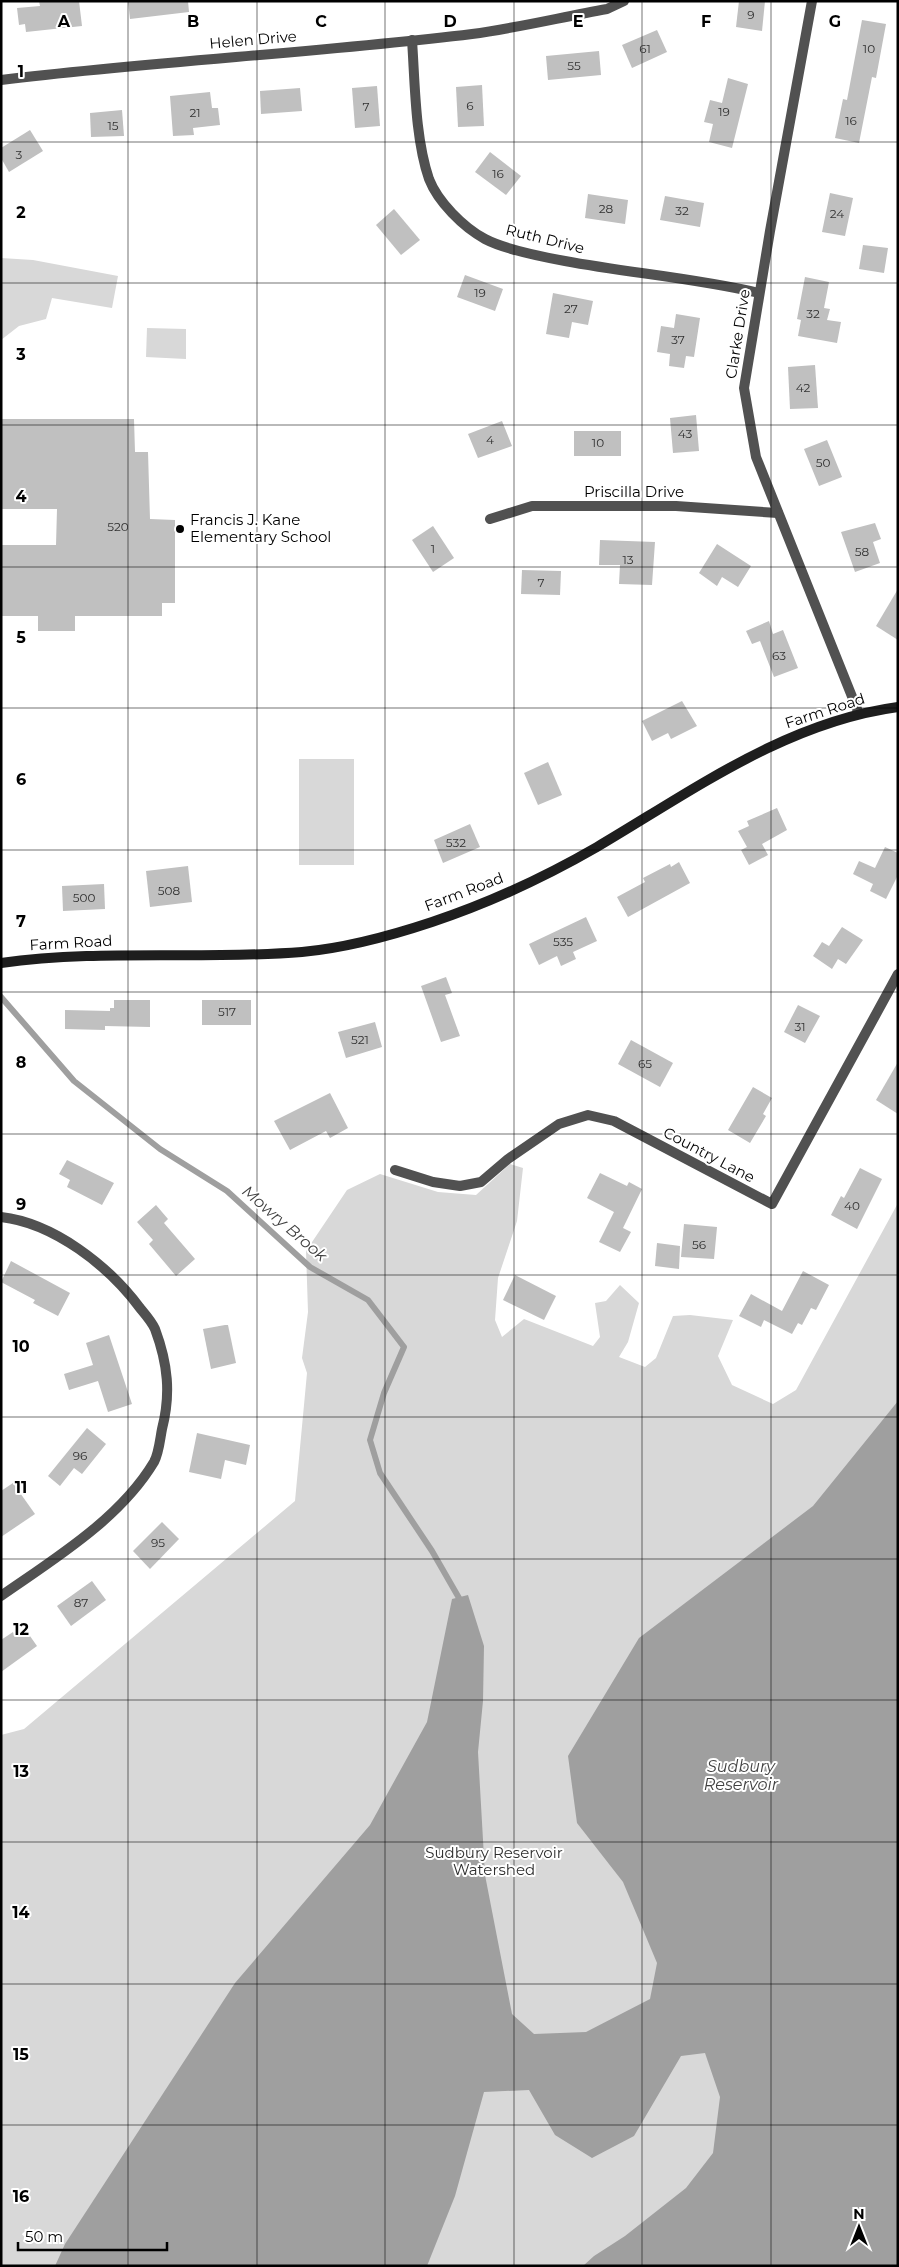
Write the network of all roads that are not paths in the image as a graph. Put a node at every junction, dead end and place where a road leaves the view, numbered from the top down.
1 (624, 1) edge
2 (812, 1) edge
3 (412, 40) junction
4 (1, 80) edge
5 (759, 293) junction
6 (778, 513) junction
7 (490, 518) dead end
8 (898, 707) edge
9 (859, 714) junction
10 (1, 963) edge
11 (898, 974) edge
12 (395, 1170) dead end
13 (1, 1217) edge
14 (1, 1596) edge

1 - 3 street, Helen Drive
2 - 5 street, Clarke Drive
3 - 4 street, Helen Drive
3 - 5 street, Ruth Drive
5 - 6 street, Clarke Drive
6 - 7 street, Priscilla Drive
6 - 9 street, Clarke Drive
8 - 9 street, Farm Road
9 - 10 street, Farm Road
11 - 12 street, Country Lane
13 - 14 street

